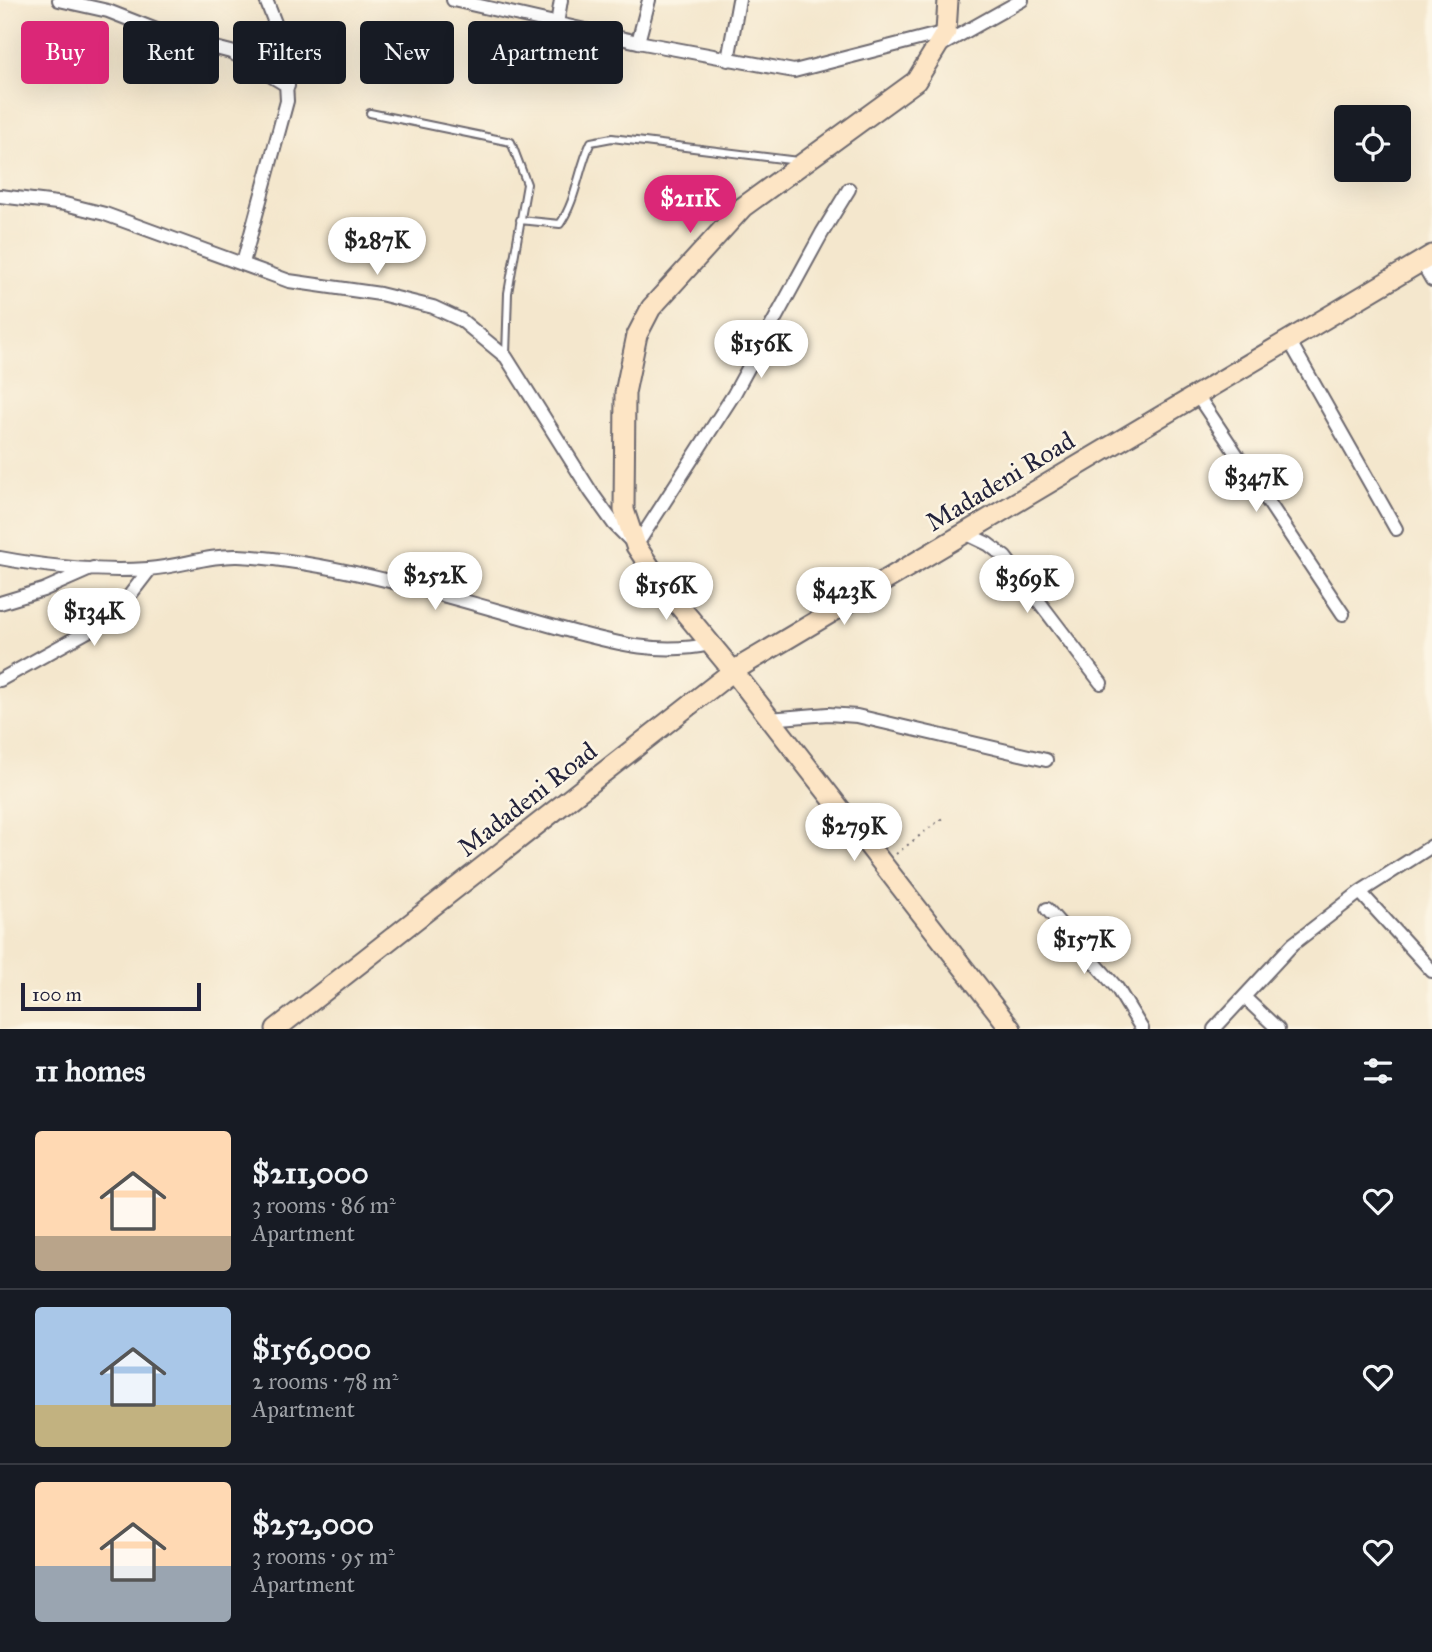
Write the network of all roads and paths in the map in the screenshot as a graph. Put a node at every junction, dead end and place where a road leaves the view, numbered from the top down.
1 (59, 0) edge
2 (267, 0) edge
3 (453, 0) edge
4 (561, 0) edge
5 (649, 0) edge
6 (739, 0) edge
7 (948, 0) edge
8 (1022, 0) edge
9 (544, 21) edge
10 (558, 21) edge
11 (623, 39) edge
12 (942, 39) junction
13 (638, 42) junction
14 (728, 60) junction
15 (288, 86) junction
16 (370, 113) dead end
17 (807, 162) junction
18 (849, 190) dead end
19 (0, 196) edge
20 (520, 220) junction
21 (1427, 258) edge
22 (243, 263) junction
23 (1432, 280) edge
24 (1289, 340) junction
25 (506, 357) junction
26 (1197, 395) junction
27 (1396, 529) dead end
28 (964, 532) junction
29 (636, 546) junction
30 (0, 558) edge
31 (93, 568) junction
32 (150, 569) junction
33 (0, 603) edge
34 (1343, 614) dead end
35 (710, 644) junction
36 (733, 671) junction
37 (3, 680) edge
38 (1101, 683) dead end
39 (769, 719) junction
40 (1046, 760) dead end
41 (945, 816) dead end
42 (1432, 846) edge
43 (881, 865) junction
44 (1360, 892) junction
45 (1047, 909) dead end
46 (1432, 971) edge
47 (1244, 997) junction
48 (276, 1029) edge
49 (1011, 1029) edge
50 (1142, 1029) edge
51 (1214, 1029) edge
52 (1278, 1029) edge

1 - 15 street
2 - 15 street
3 - 9 street
4 - 10 street
5 - 13 street
6 - 14 street
7 - 12 street
8 - 12 street
11 - 13 street
12 - 14 street
12 - 17 street
13 - 14 street
15 - 22 street
16 - 20 lane
17 - 20 lane
17 - 29 street
18 - 29 street
19 - 22 street
20 - 25 lane
21 - 23 street
21 - 24 street, Madadeni Road
22 - 25 street
24 - 26 street, Madadeni Road
24 - 27 street
25 - 29 street
26 - 28 street, Madadeni Road
26 - 34 street
28 - 36 street, Madadeni Road
28 - 38 street
29 - 35 street
30 - 31 street
31 - 32 street
31 - 33 street
32 - 35 street
32 - 37 street
35 - 36 street
36 - 39 street
36 - 48 street, Madadeni Road
39 - 40 street
39 - 43 street
41 - 43 path
42 - 44 street
43 - 49 street
44 - 46 street
44 - 47 street
45 - 50 street
47 - 51 street
47 - 52 street

